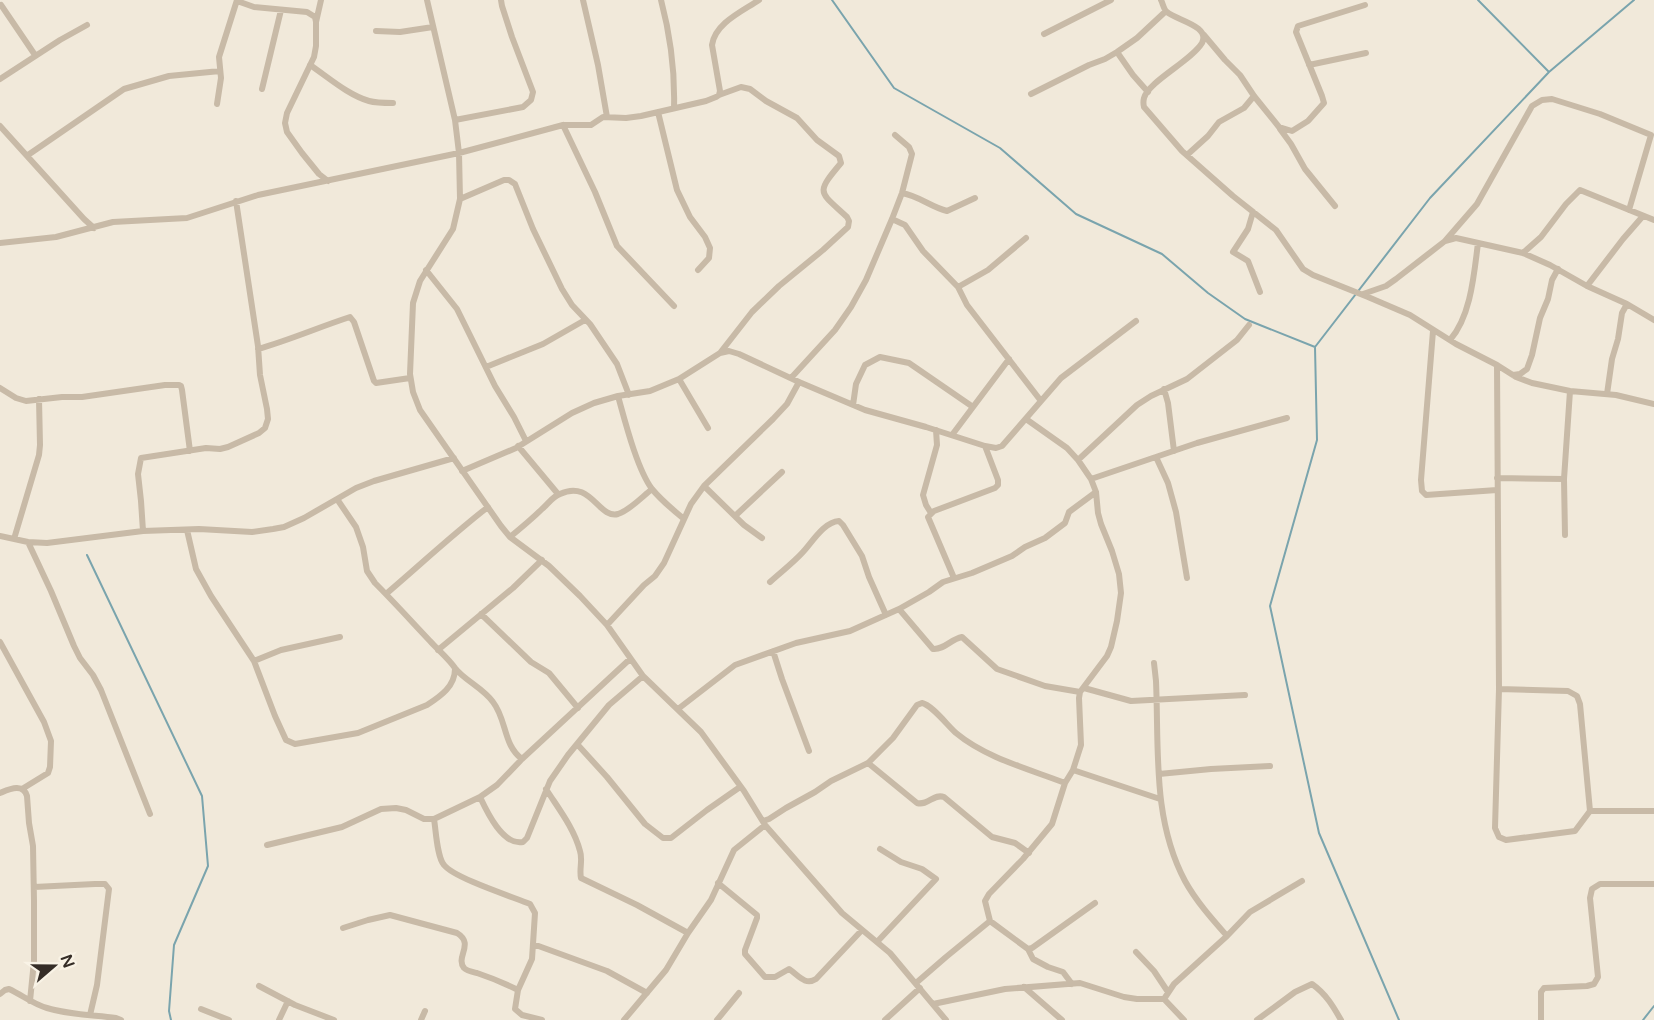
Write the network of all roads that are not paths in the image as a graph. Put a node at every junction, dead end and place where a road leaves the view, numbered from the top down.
1 (321, 0) edge
2 (428, 0) edge
3 (501, 0) edge
4 (583, 0) edge
5 (661, 0) edge
6 (759, 0) edge
7 (1111, 0) edge
8 (1161, 0) edge
9 (237, 1) edge
10 (2, 4) edge
11 (1365, 5) dead end
12 (281, 10) junction
13 (1166, 11) junction
14 (316, 22) junction
15 (87, 25) dead end
16 (433, 27) junction
17 (376, 31) dead end
18 (1044, 34) dead end
19 (1203, 35) junction
20 (1117, 51) junction
21 (1366, 53) dead end
22 (36, 55) junction
23 (310, 65) junction
24 (1309, 65) junction
25 (220, 71) junction
26 (0, 79) edge
27 (262, 89) dead end
28 (1148, 92) junction
29 (718, 94) junction
30 (1031, 94) dead end
31 (1254, 96) junction
32 (393, 103) dead end
33 (217, 104) dead end
34 (674, 108) junction
35 (658, 112) junction
36 (607, 117) junction
37 (455, 120) junction
38 (563, 125) junction
39 (0, 126) edge
40 (1279, 127) junction
41 (895, 135) dead end
42 (459, 153) junction
43 (27, 155) junction
44 (1187, 155) junction
45 (329, 181) junction
46 (902, 193) junction
47 (975, 198) dead end
48 (460, 199) junction
49 (236, 201) junction
50 (1335, 206) dead end
51 (1629, 210) junction
52 (1253, 212) junction
53 (1642, 216) junction
54 (892, 219) junction
55 (1654, 220) edge
56 (94, 228) junction
57 (1026, 238) dead end
58 (1445, 241) junction
59 (0, 243) edge
60 (1478, 243) junction
61 (1523, 253) junction
62 (1558, 269) junction
63 (426, 270) junction
64 (698, 270) dead end
65 (1587, 286) junction
66 (958, 287) junction
67 (1260, 292) dead end
68 (1361, 294) junction
69 (1627, 304) junction
70 (674, 306) dead end
71 (585, 320) junction
72 (1654, 320) edge
73 (1136, 321) dead end
74 (1249, 325) dead end
75 (1433, 331) junction
76 (1450, 340) junction
77 (258, 349) junction
78 (720, 353) junction
79 (1009, 359) junction
80 (1497, 365) junction
81 (486, 368) junction
82 (1512, 375) junction
83 (410, 378) junction
84 (791, 378) junction
85 (679, 379) junction
86 (799, 382) junction
87 (0, 388) edge
88 (1164, 389) junction
89 (1570, 391) junction
90 (1606, 394) junction
91 (629, 395) junction
92 (618, 396) junction
93 (39, 399) junction
94 (1041, 402) junction
95 (1654, 404) edge
96 (853, 405) junction
97 (973, 407) junction
98 (1287, 417) dead end
99 (1026, 419) junction
100 (708, 428) dead end
101 (936, 430) junction
102 (952, 435) junction
103 (526, 441) junction
104 (518, 446) junction
105 (986, 446) junction
106 (190, 451) junction
107 (1174, 451) junction
108 (1156, 457) junction
109 (454, 458) junction
110 (1078, 460) junction
111 (462, 471) junction
112 (782, 472) dead end
113 (1497, 478) junction
114 (1091, 479) junction
115 (1564, 479) junction
116 (704, 486) junction
117 (652, 489) junction
118 (1497, 490) junction
119 (1096, 492) junction
120 (558, 494) junction
121 (337, 499) junction
122 (488, 507) junction
123 (932, 513) junction
124 (735, 516) junction
125 (684, 519) junction
126 (187, 530) junction
127 (143, 531) junction
128 (1564, 535) dead end
129 (0, 536) edge
130 (510, 537) junction
131 (762, 538) dead end
132 (14, 539) junction
133 (28, 542) junction
134 (542, 560) junction
135 (954, 578) junction
136 (1187, 578) dead end
137 (770, 582) dead end
138 (386, 594) junction
139 (899, 609) junction
140 (481, 614) junction
141 (886, 615) junction
142 (607, 625) junction
143 (340, 637) dead end
144 (0, 642) edge
145 (438, 650) junction
146 (773, 651) junction
147 (630, 659) junction
148 (254, 661) junction
149 (1154, 663) dead end
150 (456, 669) junction
151 (643, 676) junction
152 (1498, 689) junction
153 (1082, 690) junction
154 (1245, 694) dead end
155 (1157, 699) junction
156 (578, 708) junction
157 (678, 709) junction
158 (577, 744) junction
159 (809, 751) dead end
160 (522, 759) junction
161 (868, 763) junction
162 (1270, 766) dead end
163 (1073, 770) junction
164 (1159, 774) junction
165 (1065, 783) junction
166 (740, 787) junction
167 (22, 789) junction
168 (546, 789) junction
169 (0, 793) edge
170 (480, 797) junction
171 (1160, 799) junction
172 (1590, 811) junction
173 (1654, 811) edge
174 (150, 814) dead end
175 (434, 819) junction
176 (764, 823) junction
177 (267, 845) dead end
178 (880, 849) dead end
179 (1029, 853) junction
180 (1302, 881) dead end
181 (718, 883) junction
182 (1654, 884) edge
183 (34, 887) junction
184 (1095, 903) dead end
185 (990, 921) junction
186 (343, 927) dead end
187 (862, 930) junction
188 (688, 933) junction
189 (1227, 936) junction
190 (877, 942) junction
191 (533, 944) junction
192 (1028, 949) junction
193 (1136, 952) dead end
194 (1072, 984) junction
195 (259, 986) dead end
196 (918, 986) junction
197 (1024, 987) junction
198 (518, 990) junction
199 (1168, 992) junction
200 (647, 993) junction
201 (739, 993) dead end
202 (0, 994) edge
203 (1164, 999) junction
204 (30, 1001) junction
205 (288, 1001) junction
206 (933, 1004) junction
207 (201, 1009) dead end
208 (425, 1011) dead end
209 (1264, 1014) junction
210 (90, 1015) junction
211 (628, 1019) edge
212 (121, 1020) edge
213 (229, 1020) edge
214 (279, 1020) edge
215 (334, 1020) edge
216 (421, 1020) edge
217 (542, 1020) edge
218 (717, 1020) edge
219 (885, 1020) edge
220 (946, 1020) edge
221 (1062, 1020) edge
222 (1184, 1020) edge
223 (1257, 1020) edge
224 (1270, 1020) edge
225 (1341, 1020) edge
226 (1541, 1020) edge

1 - 14 street
2 - 16 street
3 - 37 street
4 - 36 street
5 - 34 street
6 - 29 street
7 - 18 street
8 - 13 street
9 - 12 street
9 - 25 street
10 - 22 street
11 - 24 street
12 - 14 street
12 - 27 street
13 - 19 street
13 - 20 street
14 - 23 street
15 - 22 street
16 - 17 street
16 - 37 street
19 - 28 street
19 - 31 street
20 - 28 street
20 - 30 street
21 - 24 street
22 - 26 street
23 - 32 street
23 - 45 street
24 - 40 street
25 - 33 street
25 - 43 street
28 - 44 street
29 - 34 street
29 - 78 street
31 - 40 street
31 - 44 street
34 - 35 street
35 - 36 street
35 - 64 street
36 - 38 street
37 - 42 street
38 - 42 street
38 - 70 street
39 - 43 street
40 - 50 street
41 - 46 street
42 - 45 street
42 - 48 street
43 - 56 street
44 - 52 street
45 - 49 street
46 - 47 street
46 - 54 street
48 - 63 street
48 - 71 street
49 - 56 street
49 - 77 street
51 - 53 street
51 - 58 street
51 - 61 street
52 - 67 street
52 - 68 street
53 - 55 street
53 - 65 street
54 - 66 street
54 - 84 street
56 - 59 street
57 - 66 street
58 - 60 street
58 - 68 street
60 - 61 street
60 - 76 street
61 - 62 street
62 - 65 street
62 - 82 street
63 - 81 street
63 - 83 street
65 - 69 street
66 - 79 street
68 - 75 street
69 - 72 street
69 - 90 street
71 - 81 street
71 - 91 street
73 - 94 street
74 - 88 street
75 - 76 street
75 - 118 street
76 - 80 street
77 - 83 street
77 - 106 street
78 - 84 street
78 - 85 street
79 - 94 street
79 - 97 street
80 - 82 street
80 - 113 street
81 - 103 street
82 - 89 street
83 - 109 street
84 - 86 street
85 - 91 street
85 - 100 street
86 - 96 street
86 - 116 street
87 - 93 street
88 - 107 street
88 - 110 street
89 - 90 street
89 - 115 street
90 - 95 street
91 - 92 street
92 - 103 street
92 - 117 street
93 - 106 street
93 - 132 street
94 - 99 street
96 - 97 street
96 - 101 street
97 - 102 street
98 - 107 street
99 - 105 street
99 - 110 street
101 - 102 street
101 - 123 street
102 - 105 street
103 - 104 street
104 - 111 street
104 - 120 street
105 - 123 street
106 - 127 street
107 - 108 street
108 - 114 street
108 - 136 street
109 - 111 street
109 - 121 street
110 - 114 street
111 - 122 street
112 - 124 street
113 - 115 street
113 - 118 street
114 - 119 street
115 - 128 street
116 - 124 street
116 - 125 street
117 - 120 street
117 - 125 street
118 - 152 street
119 - 135 street
119 - 153 street
120 - 130 street
121 - 126 street
121 - 138 street
122 - 130 street
122 - 138 street
123 - 135 street
124 - 131 street
125 - 142 street
126 - 127 street
126 - 148 street
127 - 133 street
129 - 132 street
130 - 134 street
132 - 133 street
133 - 174 street
134 - 140 street
134 - 142 street
135 - 139 street
137 - 141 street
138 - 145 street
139 - 141 street
139 - 153 street
140 - 145 street
140 - 156 street
141 - 146 street
142 - 147 street
143 - 148 street
144 - 167 street
145 - 150 street
146 - 157 street
146 - 159 street
147 - 151 street
147 - 156 street
148 - 150 street
149 - 155 street
150 - 160 street
151 - 157 street
151 - 158 street
152 - 172 street
152 - 172 street
153 - 155 street
153 - 163 street
154 - 155 street
155 - 164 street
156 - 160 street
157 - 166 street
158 - 166 street
158 - 168 street
160 - 170 street
161 - 165 street
161 - 176 street
161 - 179 street
162 - 164 street
163 - 165 street
163 - 171 street
164 - 171 street
165 - 179 street
166 - 176 street
167 - 169 street
167 - 183 street
168 - 170 street
168 - 188 street
170 - 175 street
171 - 189 street
172 - 173 street
175 - 177 street
175 - 191 street
176 - 181 street
176 - 187 street
178 - 190 street
179 - 185 street
180 - 189 street
181 - 187 street
181 - 188 street
182 - 226 street
183 - 204 street
183 - 210 street
184 - 192 street
185 - 192 street
185 - 196 street
186 - 198 street
187 - 190 street
188 - 200 street
189 - 199 street
190 - 196 street
191 - 198 street
191 - 200 street
192 - 194 street
193 - 199 street
194 - 197 street
194 - 203 street
195 - 205 street
196 - 206 street
196 - 219 street
197 - 206 street
197 - 221 street
198 - 217 street
199 - 203 street
200 - 211 street
201 - 218 street
202 - 204 street
203 - 222 street
204 - 210 street
205 - 214 street
205 - 215 street
206 - 220 street
207 - 213 street
208 - 216 street
209 - 223 street
209 - 224 street
209 - 225 street
210 - 212 street

